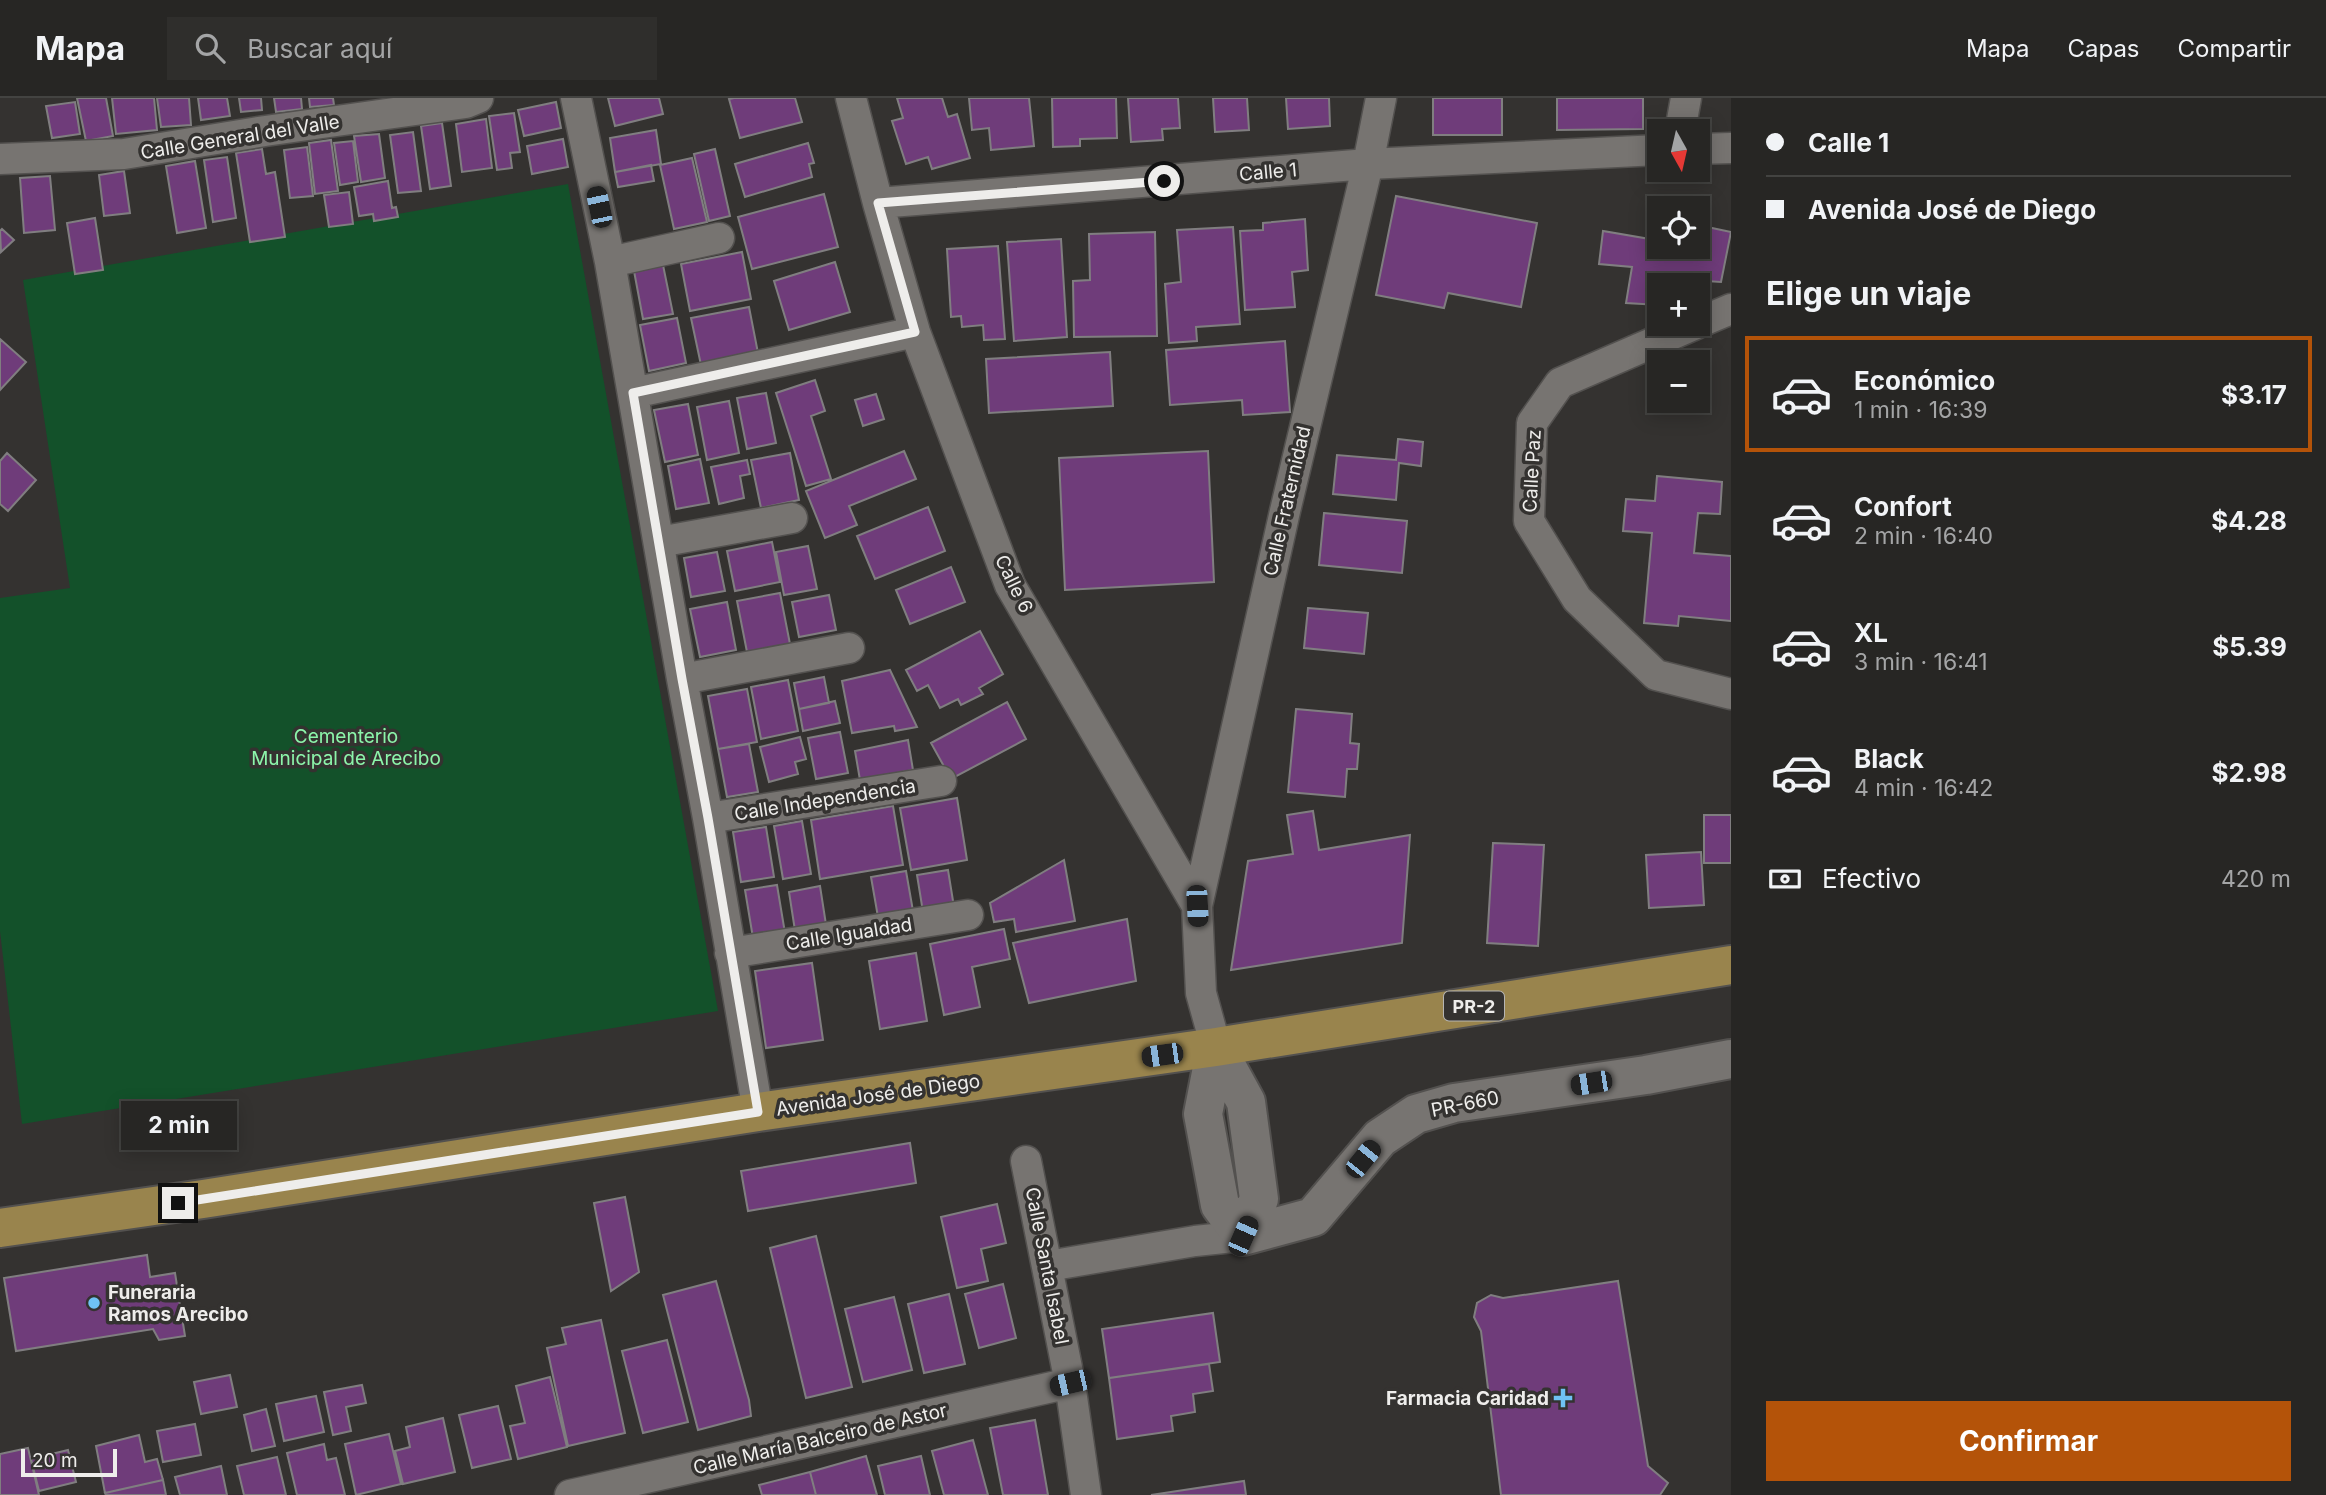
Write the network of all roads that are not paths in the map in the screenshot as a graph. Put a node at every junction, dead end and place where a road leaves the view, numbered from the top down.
1 (478, 98) edge
2 (576, 98) edge
3 (850, 98) edge
4 (1381, 98) edge
5 (1686, 98) edge
6 (1682, 119) edge
7 (1731, 148) edge
8 (1710, 149) edge
9 (1647, 151) edge
10 (0, 159) edge
11 (1368, 164) junction
12 (878, 203) junction
13 (719, 238) dead end
14 (610, 262) junction
15 (1731, 309) edge
16 (1710, 318) edge
17 (915, 332) junction
18 (1667, 336) edge
19 (633, 393) junction
20 (792, 518) dead end
21 (659, 542) junction
22 (849, 648) dead end
23 (682, 679) junction
24 (1731, 694) edge
25 (941, 781) dead end
26 (708, 818) junction
27 (1197, 906) junction
28 (968, 915) dead end
29 (730, 953) junction
30 (1731, 965) edge
31 (1216, 1047) junction
32 (1731, 1059) edge
33 (758, 1112) junction
34 (1026, 1161) dead end
35 (0, 1228) edge
36 (1243, 1236) junction
37 (1048, 1266) junction
38 (1070, 1383) junction
39 (570, 1495) edge
40 (1086, 1495) edge

1 - 10 street, Calle General del Valle
2 - 14 street
3 - 12 street, Calle 6
4 - 11 street, Calle Fraternidad
5 - 6 street
7 - 8 street
9 - 11 street, Calle 1
11 - 12 street, Calle 1
11 - 27 street, Calle Fraternidad
12 - 17 street, Calle 6
13 - 14 street
14 - 19 street
15 - 16 street, Calle Paz
17 - 19 street
17 - 27 street, Calle 6
18 - 24 street, Calle Paz
19 - 21 street
20 - 21 street
21 - 23 street
22 - 23 street
23 - 26 street
25 - 26 street, Calle Independencia
26 - 29 street
27 - 31 street, Calle 6
28 - 29 street, Calle Igualdad
29 - 33 street
30 - 31 main road, PR-2
31 - 33 main road, Avenida José de Diego / PR-2
31 - 36 street
32 - 36 street, PR-660 / PR-660
33 - 35 main road, Avenida José de Diego / PR-2
34 - 37 street, Calle Santa Isabel
36 - 37 street
37 - 38 street, Calle Santa Isabel
38 - 39 street, Calle María Balceiro de Astor
38 - 40 street, Calle Santa Isabel

